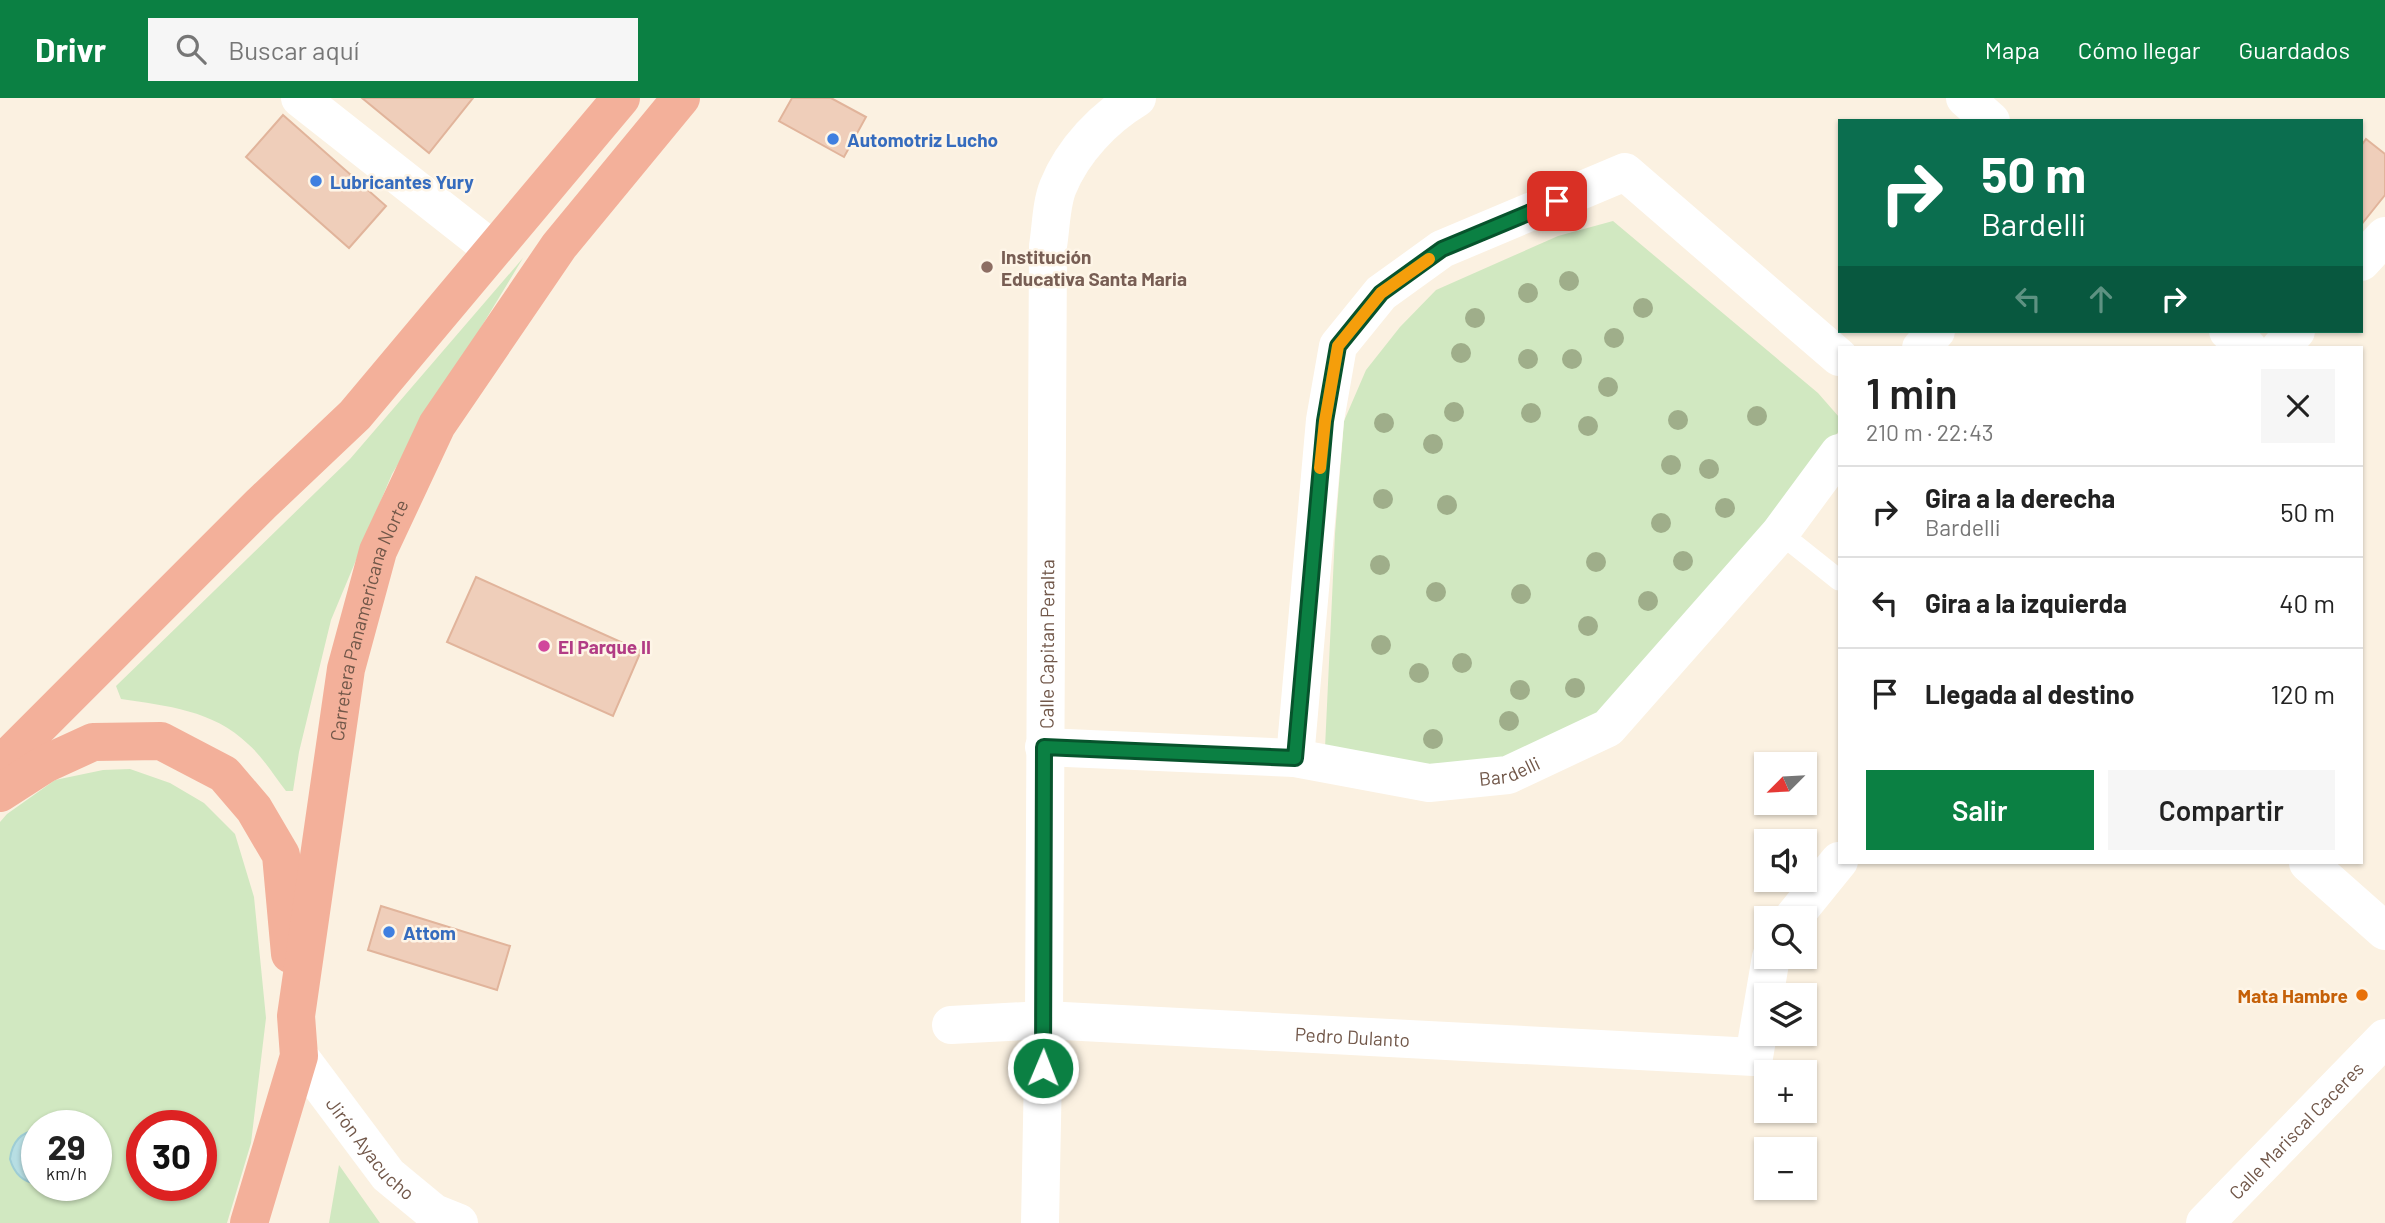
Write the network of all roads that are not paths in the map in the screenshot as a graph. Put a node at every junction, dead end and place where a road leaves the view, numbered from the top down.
1 (300, 98) edge
2 (621, 98) edge
3 (681, 98) edge
4 (1137, 98) edge
5 (1965, 98) edge
6 (1989, 119) edge
7 (2385, 236) edge
8 (492, 250) junction
9 (2363, 260) edge
10 (2230, 333) edge
11 (2294, 333) edge
12 (2246, 346) edge
13 (2282, 346) edge
14 (1838, 356) edge
15 (1838, 454) edge
16 (1780, 533) junction
17 (1838, 579) edge
18 (1044, 747) junction
19 (1295, 758) junction
20 (0, 765) edge
21 (0, 793) edge
22 (1838, 862) edge
23 (2309, 864) edge
24 (1803, 906) edge
25 (2385, 931) edge
26 (1769, 969) edge
27 (296, 1016) junction
28 (1044, 1020) junction
29 (951, 1025) dead end
30 (2385, 1038) edge
31 (299, 1056) junction
32 (249, 1223) edge
33 (459, 1223) edge
34 (1041, 1223) edge
35 (2204, 1223) edge

1 - 8 street
2 - 8 highway
3 - 27 highway, Carretera Panamericana Norte
4 - 18 street, Calle Capitan Peralta
5 - 6 street
7 - 9 street
8 - 20 highway
10 - 12 street
11 - 13 street
14 - 19 street
15 - 16 street, Bardelli
16 - 17 lane
16 - 19 street, Bardelli
18 - 19 street, Bardelli
18 - 28 street, Calle Capitan Peralta
21 - 27 highway
22 - 24 street
23 - 25 street
26 - 28 street, Pedro Dulanto
27 - 31 highway, Carretera Panamericana Norte
28 - 29 street, Pedro Dulanto
28 - 34 street, Calle Capitan Peralta
30 - 35 street, Calle Mariscal Caceres
31 - 32 highway, Carretera Panamericana Norte
31 - 33 street, Jirón Ayacucho

